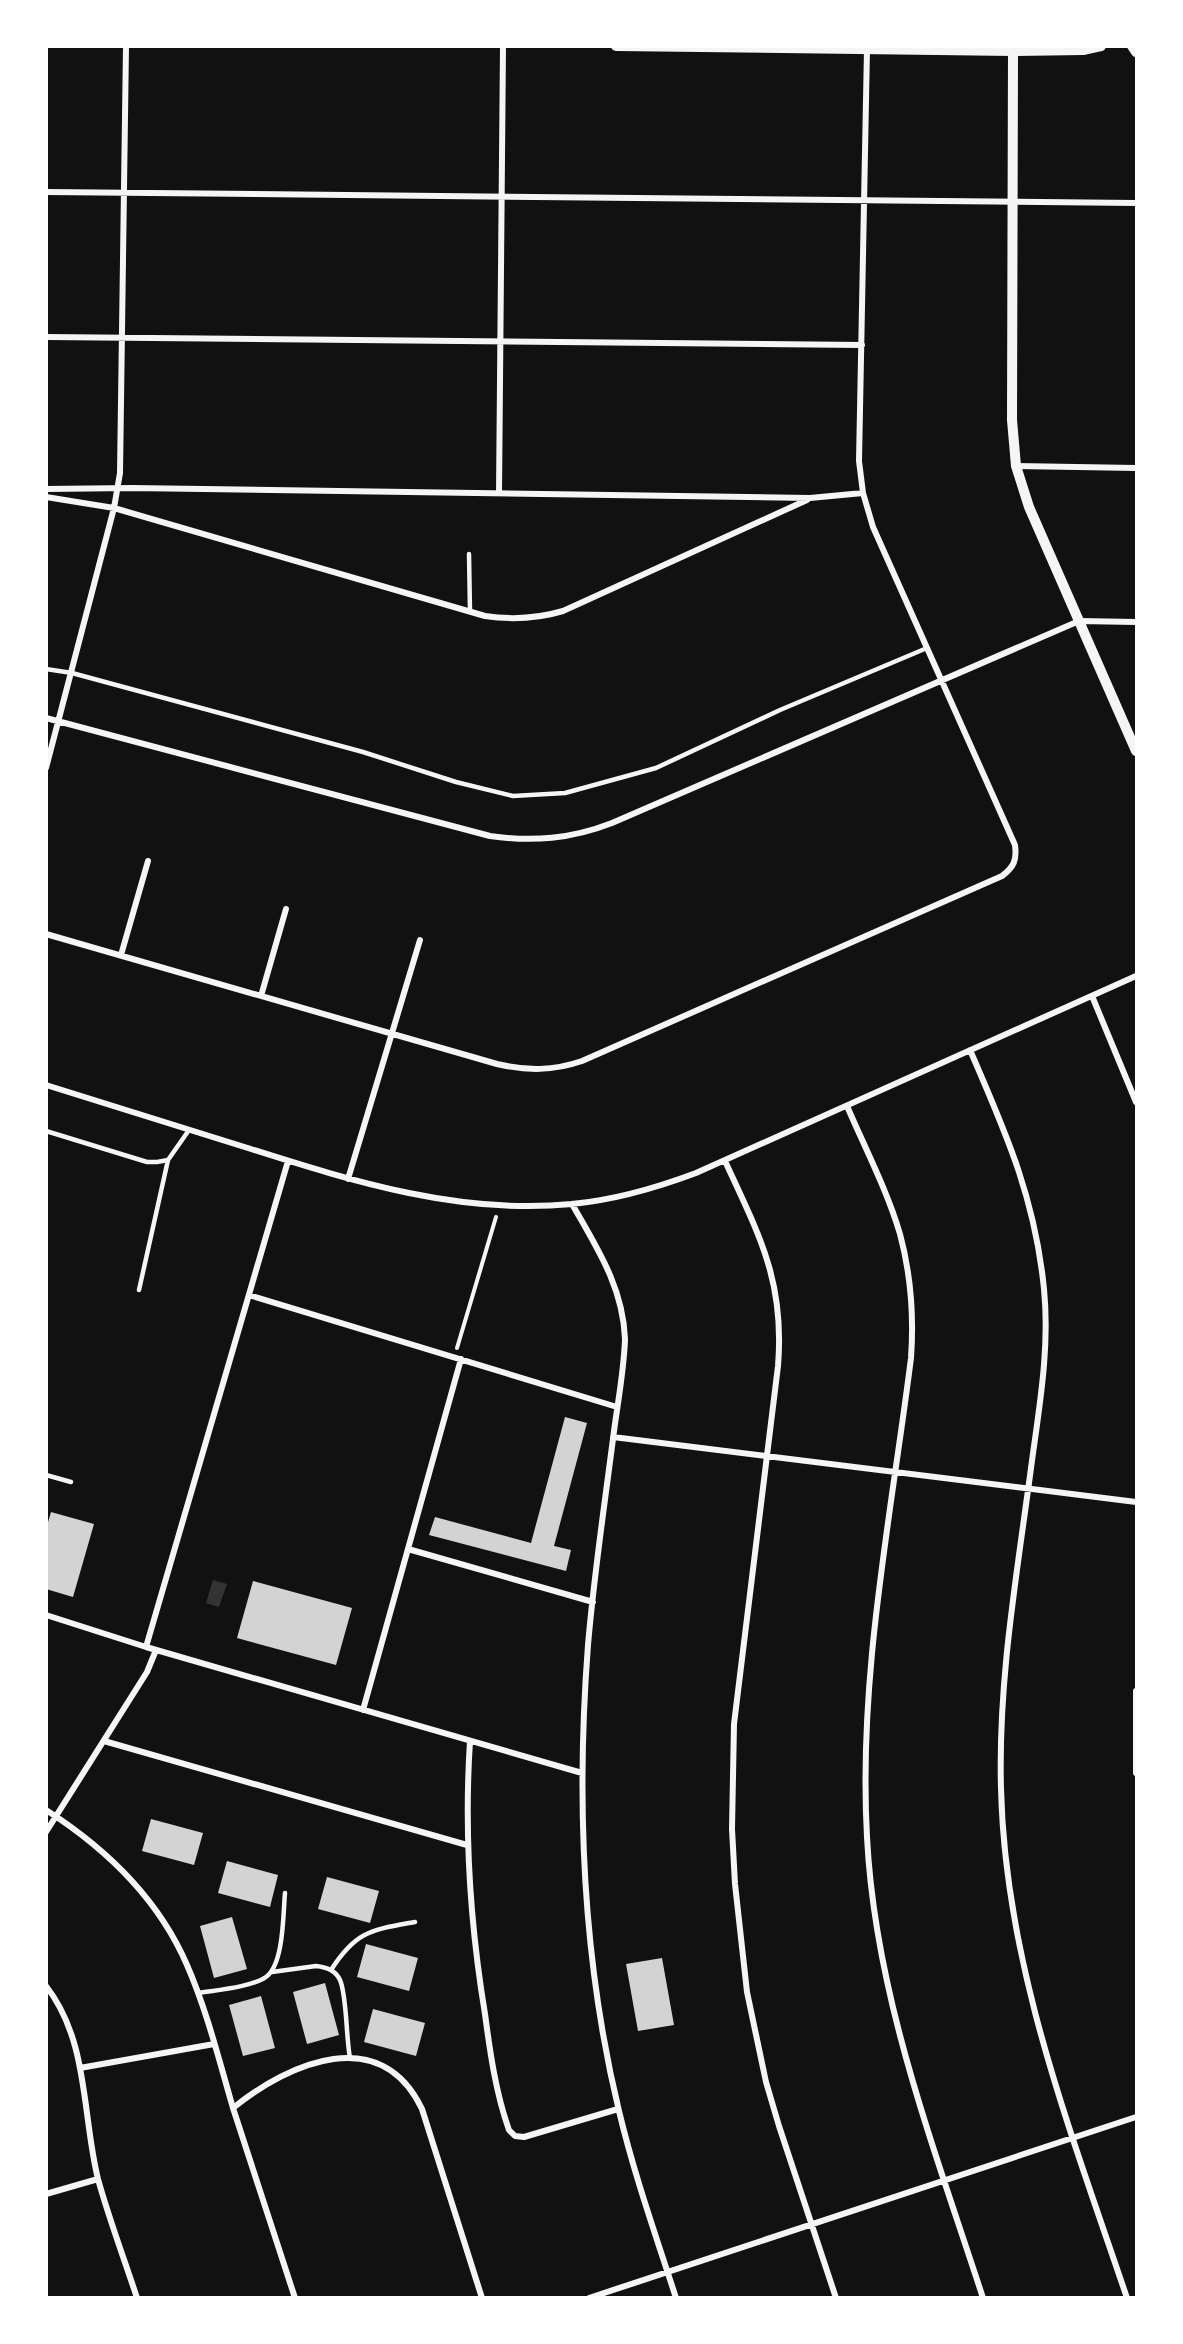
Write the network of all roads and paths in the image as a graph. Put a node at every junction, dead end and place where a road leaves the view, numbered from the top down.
1 (126, 46) edge
2 (503, 46) edge
3 (616, 46) edge
4 (1101, 46) edge
5 (1132, 46) edge
6 (653, 47) edge
7 (807, 48) edge
8 (867, 49) junction
9 (1013, 51) junction
10 (1137, 52) edge
11 (46, 192) edge
12 (124, 193) junction
13 (502, 197) junction
14 (864, 200) junction
15 (1012, 201) junction
16 (1137, 203) edge
17 (46, 337) edge
18 (122, 338) junction
19 (500, 342) junction
20 (862, 345) junction
21 (1016, 466) junction
22 (1137, 468) edge
23 (118, 488) junction
24 (46, 489) edge
25 (499, 493) junction
26 (863, 493) junction
27 (46, 496) edge
28 (810, 498) junction
29 (114, 508) junction
30 (469, 554) dead end
31 (470, 612) junction
32 (1079, 621) junction
33 (1137, 622) edge
34 (927, 648) junction
35 (46, 669) edge
36 (72, 673) junction
37 (942, 680) junction
38 (46, 718) edge
39 (60, 722) junction
40 (1137, 751) edge
41 (46, 768) edge
42 (148, 861) dead end
43 (286, 909) dead end
44 (46, 934) edge
45 (420, 940) dead end
46 (121, 955) junction
47 (1137, 976) edge
48 (261, 996) junction
49 (1092, 996) junction
50 (393, 1034) junction
51 (970, 1050) junction
52 (46, 1085) edge
53 (1137, 1102) edge
54 (847, 1106) junction
55 (189, 1130) junction
56 (46, 1131) edge
57 (168, 1160) junction
58 (288, 1161) junction
59 (725, 1161) junction
60 (348, 1179) junction
61 (572, 1204) junction
62 (499, 1205) junction
63 (139, 1290) dead end
64 (249, 1295) junction
65 (458, 1358) junction
66 (617, 1407) junction
67 (614, 1437) junction
68 (767, 1456) junction
69 (896, 1472) junction
70 (46, 1475) edge
71 (71, 1482) dead end
72 (1028, 1489) junction
73 (1137, 1502) edge
74 (408, 1549) junction
75 (592, 1602) junction
76 (46, 1615) edge
77 (146, 1647) junction
78 (156, 1650) junction
79 (1137, 1691) edge
80 (363, 1710) junction
81 (104, 1741) junction
82 (470, 1741) junction
83 (582, 1773) junction
84 (1137, 1773) edge
85 (46, 1809) edge
86 (56, 1816) junction
87 (46, 1832) edge
88 (466, 1845) junction
89 (285, 1893) dead end
90 (415, 1922) dead end
91 (331, 1970) junction
92 (272, 1971) junction
93 (46, 1986) edge
94 (198, 1993) junction
95 (214, 2044) junction
96 (350, 2058) junction
97 (80, 2068) junction
98 (234, 2108) junction
99 (618, 2109) junction
100 (1137, 2117) edge
101 (1073, 2138) junction
102 (98, 2179) junction
103 (945, 2180) junction
104 (46, 2194) edge
105 (812, 2224) junction
106 (668, 2272) junction
107 (137, 2298) edge
108 (294, 2298) edge
109 (482, 2298) edge
110 (589, 2298) edge
111 (676, 2298) edge
112 (836, 2298) edge
113 (983, 2298) edge
114 (1127, 2298) edge

1 - 12 street
2 - 13 street
3 - 6 street
4 - 9 street
5 - 10 street
6 - 7 street
7 - 8 street
8 - 9 street
8 - 14 street
9 - 15 street
11 - 12 street
12 - 13 street
12 - 18 street
13 - 14 street
13 - 19 street
14 - 15 street
14 - 20 street
15 - 16 street
15 - 21 street
17 - 18 street
18 - 19 street
18 - 23 street
19 - 20 street
19 - 25 street
20 - 26 street
21 - 22 street
21 - 32 street
23 - 24 street
23 - 25 street
23 - 29 street
25 - 28 street
26 - 28 street
26 - 34 street
27 - 29 street
28 - 31 street
29 - 31 street
29 - 36 street
30 - 31 lane
32 - 33 street
32 - 37 street
32 - 40 street
34 - 36 lane
34 - 37 street
35 - 36 lane
36 - 39 street
37 - 39 street
37 - 50 street
38 - 39 street
39 - 41 street
42 - 46 street
43 - 48 street
44 - 46 street
45 - 50 street
46 - 48 street
47 - 49 street
48 - 50 street
49 - 51 street
49 - 53 street
50 - 60 street
51 - 54 street
51 - 72 street
52 - 55 street
54 - 59 street
54 - 69 street
55 - 57 lane
55 - 58 street
56 - 57 lane
57 - 63 lane
58 - 60 street
58 - 64 street
59 - 61 street
59 - 68 street
60 - 62 street
61 - 62 street
61 - 66 street
62 - 65 path
64 - 65 street
64 - 77 street
65 - 66 street
65 - 74 street
66 - 67 street
67 - 68 street
67 - 75 street
68 - 69 street
68 - 105 street
69 - 72 street
69 - 103 street
70 - 71 lane
72 - 73 street
72 - 101 street
74 - 75 street
74 - 80 street
75 - 83 street
76 - 77 street
77 - 78 street
78 - 80 street
78 - 81 street
79 - 84 street
80 - 82 street
81 - 86 street
81 - 88 street
82 - 83 street
82 - 88 street
83 - 99 street
85 - 86 street
86 - 87 street
86 - 94 street
88 - 99 street
89 - 92 lane
90 - 91 lane
91 - 92 lane
91 - 96 lane
92 - 94 lane
93 - 97 street
94 - 95 street
95 - 97 street
95 - 98 street
96 - 98 street
96 - 109 street
97 - 102 street
98 - 108 street
99 - 106 street
100 - 101 street
101 - 103 street
101 - 114 street
102 - 104 street
102 - 107 street
103 - 105 street
103 - 113 street
105 - 106 street
105 - 112 street
106 - 110 street
106 - 111 street

